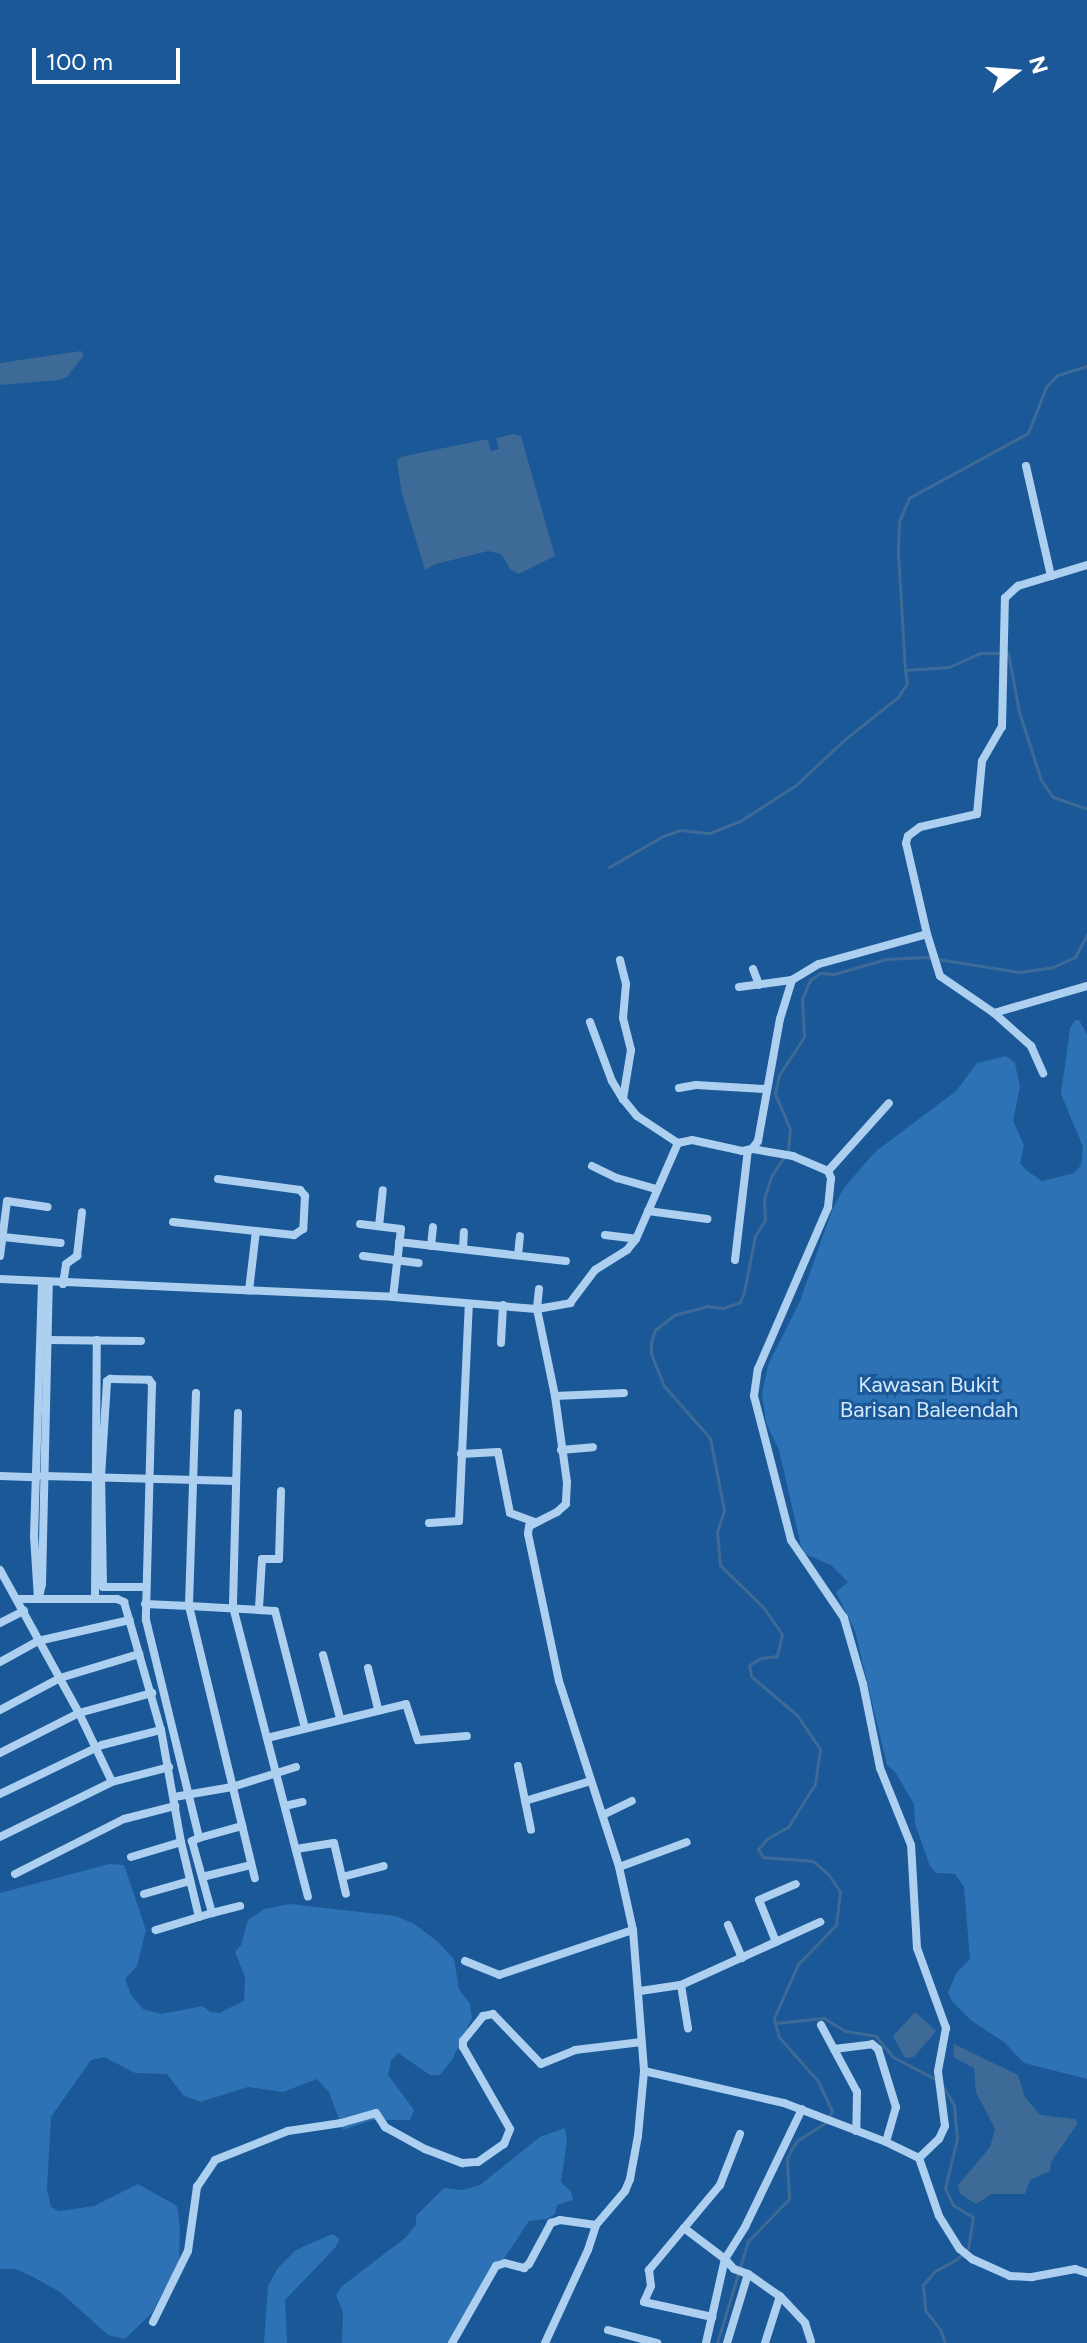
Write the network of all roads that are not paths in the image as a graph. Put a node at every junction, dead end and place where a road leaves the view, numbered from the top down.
1 (1026, 466) dead end
2 (1087, 565) edge
3 (1051, 576) junction
4 (927, 934) junction
5 (620, 960) dead end
6 (753, 969) dead end
7 (792, 980) junction
8 (759, 985) junction
9 (1087, 986) edge
10 (739, 987) dead end
11 (994, 1013) junction
12 (590, 1022) dead end
13 (1043, 1073) dead end
14 (679, 1088) dead end
15 (766, 1089) junction
16 (623, 1099) junction
17 (889, 1103) dead end
18 (678, 1143) junction
19 (750, 1149) junction
20 (592, 1166) dead end
21 (828, 1171) junction
22 (218, 1179) dead end
23 (656, 1189) junction
24 (383, 1190) dead end
25 (4, 1204) edge
26 (48, 1207) dead end
27 (648, 1211) junction
28 (82, 1212) dead end
29 (707, 1219) dead end
30 (173, 1222) dead end
31 (360, 1224) dead end
32 (379, 1226) junction
33 (433, 1227) dead end
34 (256, 1231) junction
35 (464, 1232) dead end
36 (605, 1235) dead end
37 (520, 1236) dead end
38 (636, 1239) junction
39 (2, 1240) edge
40 (399, 1242) junction
41 (61, 1243) dead end
42 (431, 1246) junction
43 (463, 1249) junction
44 (518, 1255) junction
45 (0, 1256) edge
46 (363, 1256) dead end
47 (397, 1260) junction
48 (735, 1260) dead end
49 (566, 1261) dead end
50 (419, 1263) dead end
51 (0, 1279) edge
52 (46, 1282) junction
53 (63, 1284) junction
54 (539, 1289) dead end
55 (249, 1291) junction
56 (393, 1297) junction
57 (469, 1304) junction
58 (503, 1305) junction
59 (537, 1309) junction
60 (44, 1340) junction
61 (97, 1340) junction
62 (141, 1341) dead end
63 (501, 1343) dead end
64 (196, 1393) dead end
65 (624, 1393) dead end
66 (555, 1396) junction
67 (238, 1413) dead end
68 (593, 1447) dead end
69 (561, 1450) junction
70 (461, 1454) junction
71 (0, 1476) edge
72 (40, 1476) junction
73 (98, 1477) junction
74 (151, 1479) junction
75 (195, 1481) junction
76 (236, 1481) junction
77 (281, 1491) dead end
78 (535, 1522) junction
79 (429, 1523) dead end
80 (1, 1575) edge
81 (145, 1587) junction
82 (18, 1599) junction
83 (38, 1599) junction
84 (95, 1599) junction
85 (145, 1604) junction
86 (189, 1606) junction
87 (233, 1607) junction
88 (259, 1608) junction
89 (24, 1611) junction
90 (130, 1620) junction
91 (0, 1623) edge
92 (38, 1641) junction
93 (139, 1654) junction
94 (323, 1655) dead end
95 (0, 1662) edge
96 (368, 1668) dead end
97 (60, 1678) junction
98 (152, 1693) junction
99 (378, 1709) junction
100 (0, 1710) edge
101 (79, 1713) junction
102 (340, 1718) junction
103 (305, 1728) junction
104 (161, 1730) junction
105 (467, 1736) dead end
106 (267, 1738) junction
107 (96, 1748) junction
108 (0, 1753) edge
109 (518, 1766) dead end
110 (169, 1767) junction
111 (296, 1767) dead end
112 (275, 1771) junction
113 (591, 1781) junction
114 (112, 1782) junction
115 (232, 1787) junction
116 (0, 1794) edge
117 (188, 1796) junction
118 (525, 1801) junction
119 (632, 1801) dead end
120 (174, 1802) junction
121 (303, 1802) dead end
122 (285, 1806) junction
123 (603, 1815) junction
124 (242, 1826) junction
125 (531, 1830) dead end
126 (0, 1837) edge
127 (199, 1838) junction
128 (181, 1842) junction
129 (687, 1842) dead end
130 (296, 1849) junction
131 (131, 1857) dead end
132 (251, 1865) junction
133 (384, 1866) dead end
134 (619, 1867) junction
135 (15, 1874) dead end
136 (202, 1877) junction
137 (342, 1877) junction
138 (255, 1878) dead end
139 (190, 1881) junction
140 (796, 1884) dead end
141 (144, 1894) dead end
142 (346, 1894) dead end
143 (308, 1896) dead end
144 (240, 1906) dead end
145 (212, 1913) junction
146 (199, 1917) junction
147 (820, 1922) dead end
148 (728, 1925) dead end
149 (156, 1930) dead end
150 (633, 1930) junction
151 (776, 1942) junction
152 (742, 1958) junction
153 (465, 1961) dead end
154 (681, 1985) junction
155 (640, 1991) junction
156 (821, 2025) dead end
157 (688, 2028) dead end
158 (642, 2042) junction
159 (834, 2049) junction
160 (644, 2071) junction
161 (802, 2109) junction
162 (856, 2131) junction
163 (740, 2134) dead end
164 (886, 2142) junction
165 (919, 2158) junction
166 (596, 2225) junction
167 (684, 2228) junction
168 (725, 2259) junction
169 (746, 2273) junction
170 (1087, 2273) edge
171 (780, 2296) junction
172 (712, 2317) junction
173 (153, 2322) dead end
174 (608, 2330) dead end
175 (811, 2341) dead end
176 (452, 2343) edge
177 (545, 2343) edge
178 (657, 2343) edge
179 (706, 2343) edge
180 (727, 2343) edge
181 (765, 2343) edge

1 - 3 street
2 - 3 street
3 - 4 street
4 - 7 street
4 - 11 street
5 - 16 street
6 - 8 street
7 - 8 street
7 - 15 street
8 - 10 street
9 - 11 street
11 - 13 street
12 - 16 street
14 - 15 street
15 - 19 street
16 - 18 street
17 - 21 street
18 - 19 street
18 - 23 street
19 - 21 street
19 - 48 street
20 - 23 street
21 - 165 street
22 - 34 street
23 - 27 street
24 - 32 street
25 - 26 street
25 - 39 street
27 - 29 street
27 - 38 street
28 - 53 street
30 - 34 street
31 - 32 street
32 - 40 street
33 - 42 street
34 - 55 street
35 - 43 street
36 - 38 street
37 - 44 street
38 - 59 street
39 - 41 street
39 - 45 street
40 - 42 street
40 - 47 street
42 - 43 street
43 - 44 street
44 - 49 street
46 - 47 street
47 - 50 street
47 - 56 street
51 - 52 street
52 - 53 street
52 - 60 street
53 - 55 street
54 - 59 street
55 - 56 street
56 - 57 street
57 - 58 street
57 - 70 street
58 - 59 street
58 - 63 street
59 - 66 street
60 - 61 street
60 - 72 street
61 - 62 street
61 - 73 street
64 - 75 street
65 - 66 street
66 - 69 street
67 - 76 street
68 - 69 street
69 - 78 street
70 - 78 street
70 - 79 street
71 - 72 street
72 - 73 street
72 - 83 street
73 - 74 street
73 - 74 street
73 - 81 street
73 - 84 street
74 - 75 street
74 - 81 street
75 - 76 street
75 - 86 street
76 - 87 street
77 - 88 street
78 - 113 street
80 - 82 street
81 - 85 street
82 - 83 street
82 - 89 street
83 - 84 street
84 - 90 street
85 - 86 street
85 - 117 street
86 - 87 street
86 - 115 street
87 - 88 street
87 - 106 street
88 - 103 street
89 - 91 street
89 - 92 street
90 - 92 street
90 - 93 street
92 - 95 street
92 - 97 street
93 - 97 street
93 - 98 street
94 - 102 street
96 - 99 street
97 - 100 street
97 - 101 street
98 - 101 street
98 - 104 street
99 - 102 street
99 - 105 street
101 - 107 street
101 - 108 street
102 - 103 street
103 - 106 street
104 - 107 street
104 - 110 street
106 - 112 street
107 - 114 street
107 - 116 street
109 - 118 street
110 - 114 street
110 - 120 street
111 - 112 street
112 - 115 street
112 - 122 street
113 - 118 street
113 - 123 street
114 - 126 street
115 - 117 street
115 - 124 street
117 - 120 street
117 - 127 street
118 - 125 street
119 - 123 street
120 - 128 street
120 - 135 street
121 - 122 street
122 - 130 street
123 - 134 street
124 - 127 street
124 - 132 street
127 - 136 street
128 - 131 street
128 - 139 street
129 - 134 street
130 - 137 street
130 - 143 street
132 - 136 street
132 - 138 street
133 - 137 street
134 - 150 street
136 - 145 street
137 - 142 street
139 - 141 street
139 - 146 street
140 - 151 street
144 - 145 street
145 - 146 street
146 - 149 street
147 - 151 street
148 - 152 street
150 - 153 street
150 - 155 street
151 - 152 street
152 - 154 street
154 - 155 street
154 - 157 street
155 - 158 street
156 - 159 street
158 - 160 street
158 - 173 street
159 - 162 street
159 - 164 street
160 - 161 street
160 - 166 street
161 - 162 street
161 - 168 street
162 - 164 street
163 - 167 street
164 - 165 street
165 - 170 street
166 - 176 street
166 - 177 street
167 - 168 street
167 - 172 street
168 - 169 street
168 - 172 street
169 - 171 street
169 - 180 street
171 - 175 street
171 - 181 street
172 - 179 street
174 - 178 street

